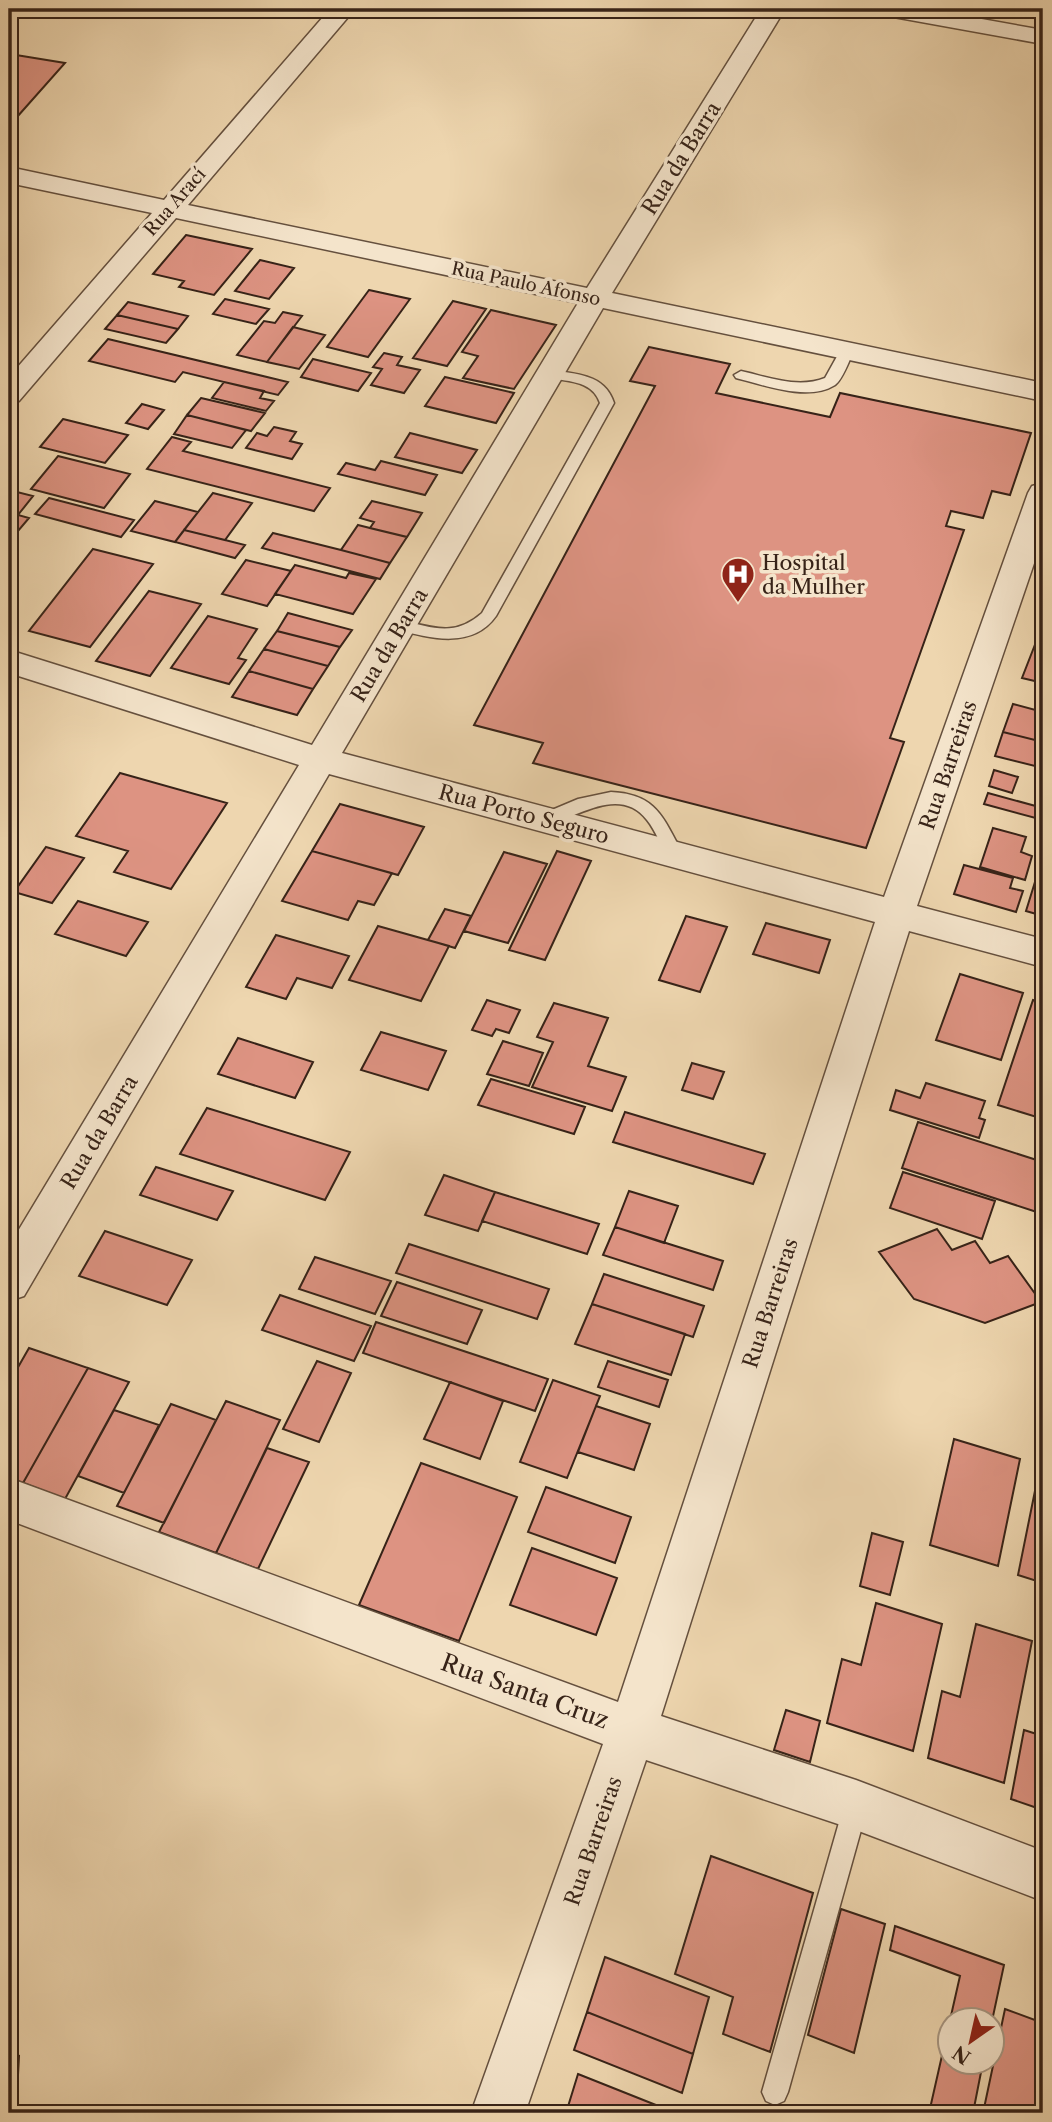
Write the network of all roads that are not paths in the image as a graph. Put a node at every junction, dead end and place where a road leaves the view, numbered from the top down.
1 (343, 9) edge
2 (773, 9) edge
3 (888, 9) edge
4 (1043, 37) edge
5 (9, 175) edge
6 (168, 210) junction
7 (595, 298) junction
8 (847, 351) junction
9 (550, 373) junction
10 (741, 375) dead end
11 (1043, 392) edge
12 (9, 396) edge
13 (1043, 493) edge
14 (401, 625) junction
15 (9, 661) edge
16 (321, 760) junction
17 (895, 914) junction
18 (1043, 953) edge
19 (9, 1283) edge
20 (9, 1499) edge
21 (632, 1731) junction
22 (856, 1805) junction
23 (1043, 1876) edge
24 (775, 2092) dead end
25 (498, 2113) edge

1 - 6 street, Rua Arací
2 - 7 street, Rua da Barra
3 - 4 street
5 - 6 street, Rua Paulo Afonso
6 - 7 street, Rua Paulo Afonso
6 - 12 street, Rua Arací
7 - 8 street, Rua Paulo Afonso
7 - 9 street, Rua da Barra
8 - 10 lane
8 - 11 street, Rua Paulo Afonso
9 - 14 street, Rua da Barra
9 - 14 lane
13 - 17 street, Rua Barreiras
14 - 16 street, Rua da Barra
15 - 16 street, Rua Porto Seguro
16 - 17 street, Rua Porto Seguro
16 - 19 street, Rua da Barra
17 - 18 street, Rua Porto Seguro
17 - 21 street, Rua Barreiras
20 - 21 street, Rua Santa Cruz
21 - 22 street, Rua Santa Cruz
21 - 25 street, Rua Barreiras
22 - 23 street, Rua Santa Cruz
22 - 24 lane

